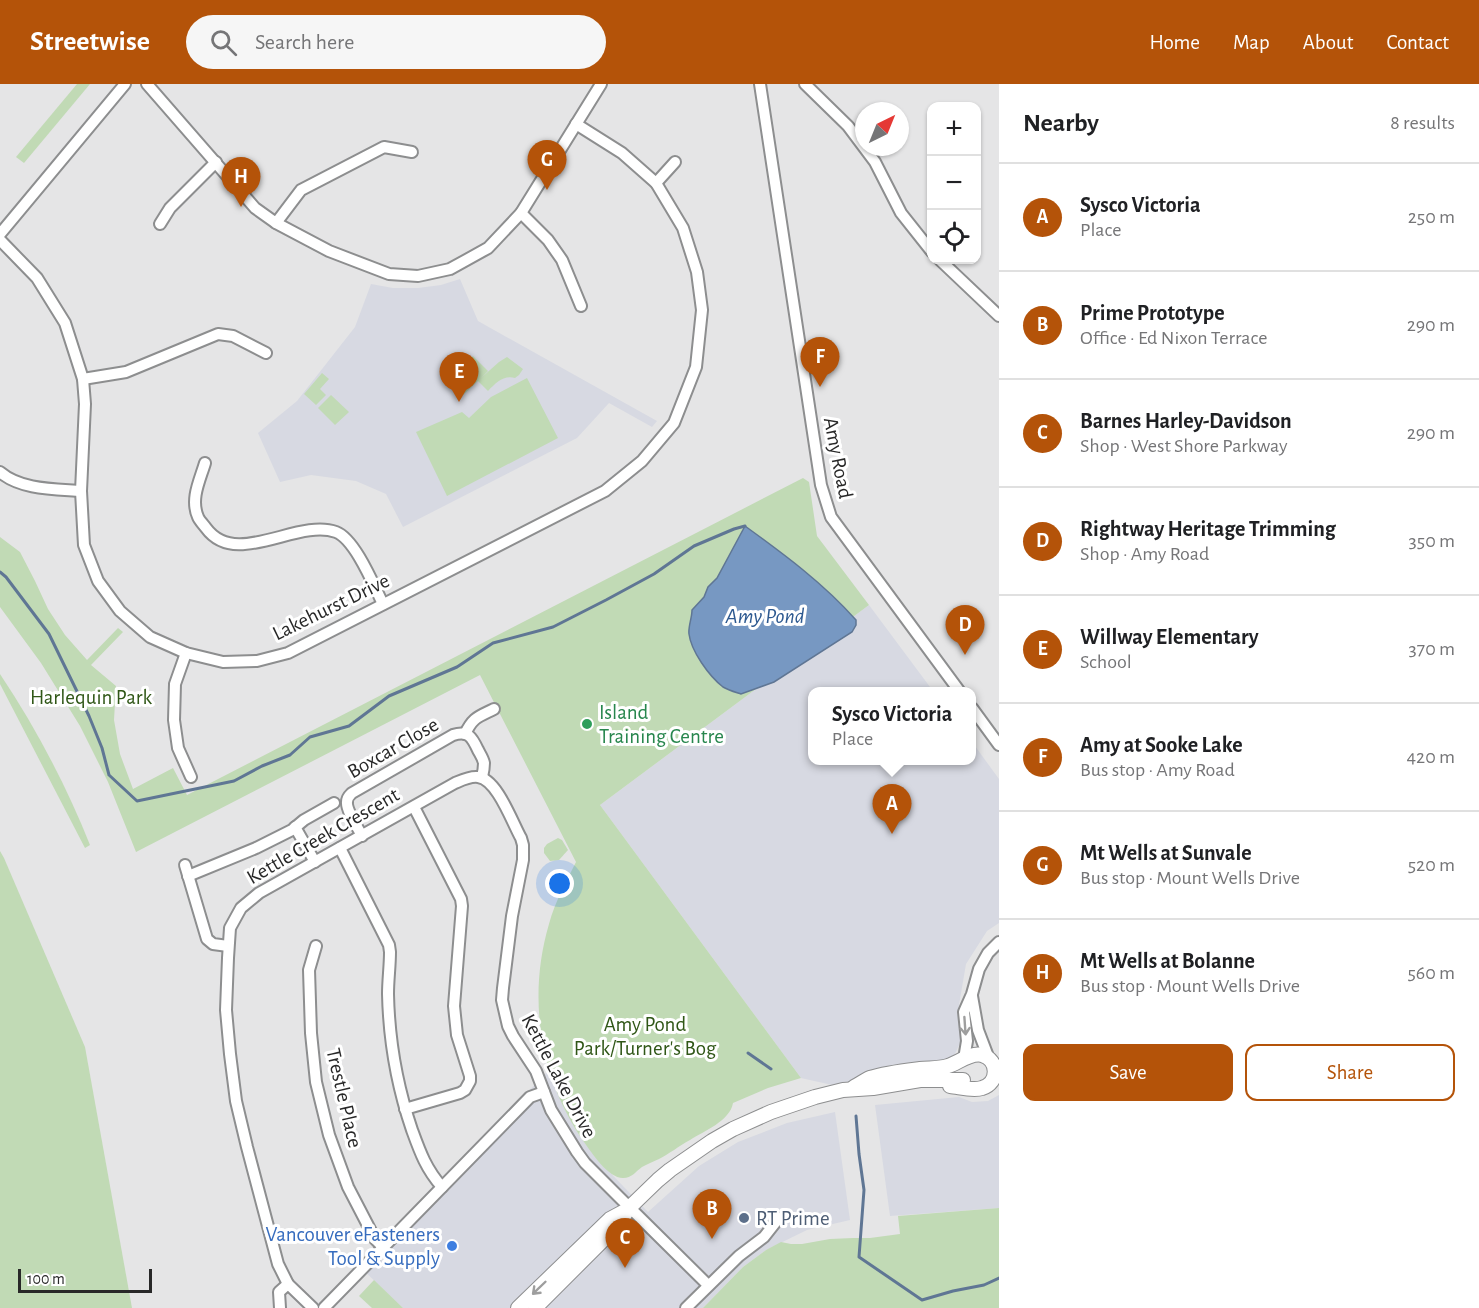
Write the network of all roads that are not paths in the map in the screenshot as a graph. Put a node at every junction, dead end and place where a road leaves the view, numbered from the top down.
1 (125, 84) edge
2 (147, 84) edge
3 (601, 84) edge
4 (760, 84) edge
5 (806, 84) edge
6 (576, 124) junction
7 (412, 152) dead end
8 (216, 162) junction
9 (675, 162) dead end
10 (656, 183) junction
11 (520, 213) junction
12 (276, 223) junction
13 (160, 224) dead end
14 (0, 234) edge
15 (0, 240) edge
16 (927, 246) edge
17 (944, 264) edge
18 (581, 306) dead end
19 (999, 316) edge
20 (266, 353) dead end
21 (83, 379) junction
22 (206, 463) dead end
23 (0, 472) edge
24 (81, 491) junction
25 (383, 604) junction
26 (186, 653) junction
27 (956, 687) edge
28 (494, 709) dead end
29 (976, 713) edge
30 (465, 734) junction
31 (999, 745) edge
32 (191, 777) dead end
33 (482, 777) junction
34 (334, 803) dead end
35 (414, 807) junction
36 (295, 827) junction
37 (362, 836) junction
38 (340, 848) junction
39 (315, 862) junction
40 (185, 865) dead end
41 (188, 876) junction
42 (999, 942) edge
43 (228, 946) junction
44 (316, 946) dead end
45 (972, 994) junction
46 (993, 1057) edge
47 (964, 1059) junction
48 (999, 1082) edge
49 (966, 1084) junction
50 (985, 1087) junction
51 (853, 1088) junction
52 (544, 1092) junction
53 (405, 1109) junction
54 (442, 1187) junction
55 (629, 1208) junction
56 (779, 1218) dead end
57 (383, 1248) junction
58 (288, 1284) junction
59 (708, 1285) junction
60 (280, 1308) edge
61 (313, 1308) edge
62 (324, 1308) edge
63 (518, 1308) edge
64 (535, 1308) edge
65 (686, 1308) edge

1 - 14 street
2 - 8 street
3 - 6 street
4 - 27 street, Amy Road
5 - 16 street
6 - 10 street, Lakehurst Drive
6 - 11 street
7 - 12 street
8 - 12 street
8 - 13 street
9 - 10 street
10 - 25 street, Lakehurst Drive
11 - 12 street
11 - 18 street
15 - 21 street, Lakehurst Drive
17 - 19 street
20 - 21 street
21 - 24 street, Lakehurst Drive
22 - 25 street
23 - 24 street
24 - 26 street, Lakehurst Drive
25 - 26 street, Lakehurst Drive
26 - 32 street
28 - 30 street, Boxcar Close
29 - 31 street
30 - 33 street, Boxcar Close
30 - 37 street, Boxcar Close
33 - 35 street, Kettle Creek Crescent
33 - 52 street, Kettle Lake Drive
34 - 36 street
35 - 37 street, Kettle Creek Crescent
35 - 53 street
36 - 39 street
36 - 41 street
37 - 38 street, Kettle Creek Crescent
38 - 39 street, Kettle Creek Crescent
38 - 53 street
39 - 43 street, Kettle Creek Crescent
40 - 41 street
41 - 43 street
42 - 45 street
43 - 58 street, Kettle Creek Crescent
44 - 57 street, Trestle Place
45 - 46 street
45 -> 47 street
46 - 47 main road
46 - 50 main road
47 - 49 main road
47 - 51 main road
48 - 50 main road
49 - 50 main road
49 - 51 main road
51 - 55 main road
52 - 54 street
52 - 55 street, Kettle Lake Drive
53 - 54 street
54 - 57 street
55 - 59 street, Kettle Lake Drive
55 -> 63 main road
55 - 64 main road
56 - 59 street
57 - 62 street
58 - 60 street
58 - 61 street, Kettle Creek Crescent
59 - 65 street

